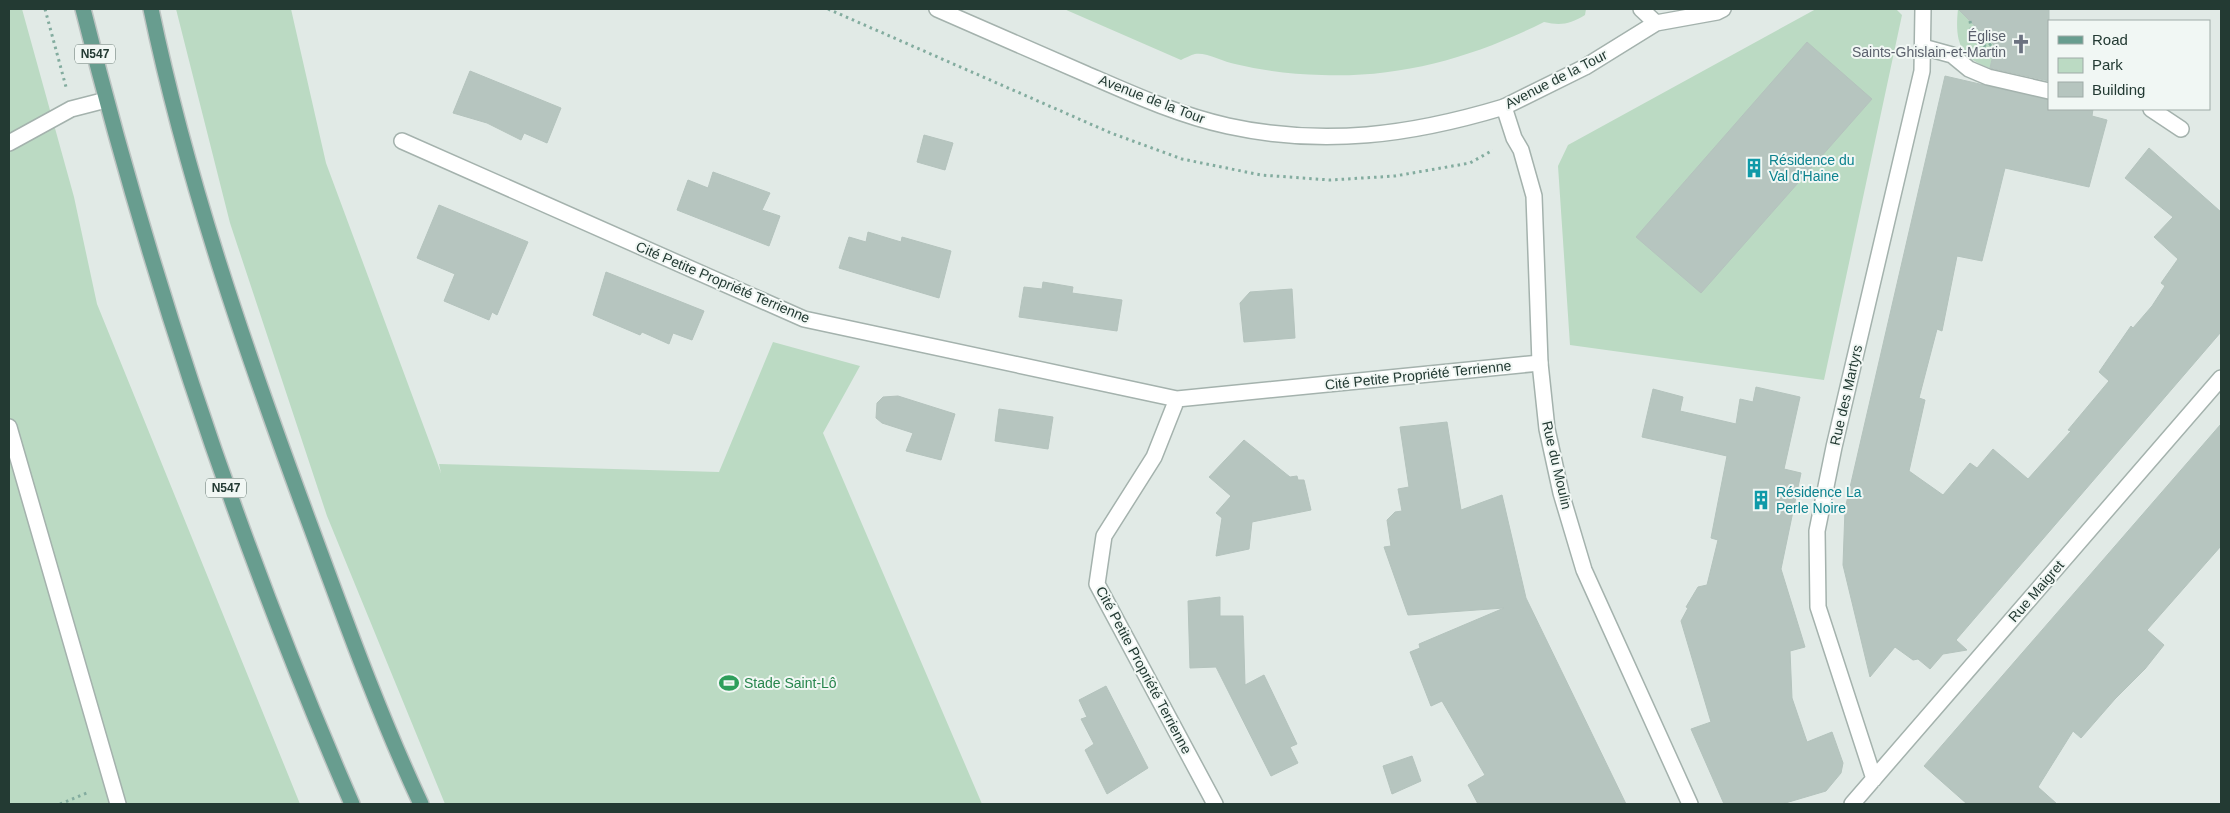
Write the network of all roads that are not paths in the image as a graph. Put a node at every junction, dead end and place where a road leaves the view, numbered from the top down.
1 (83, 9) edge
2 (152, 9) edge
3 (937, 9) edge
4 (1641, 9) edge
5 (1667, 9) edge
6 (1723, 9) edge
7 (1924, 9) edge
8 (1656, 16) edge
9 (1923, 47) junction
10 (2048, 91) edge
11 (106, 100) junction
12 (1504, 107) junction
13 (2153, 110) edge
14 (2182, 128) dead end
15 (402, 141) dead end
16 (9, 143) edge
17 (1540, 363) junction
18 (2221, 378) edge
19 (1177, 399) junction
20 (9, 427) edge
21 (1874, 779) junction
22 (118, 804) edge
23 (352, 804) edge
24 (421, 804) edge
25 (1215, 804) edge
26 (1690, 804) edge
27 (1852, 804) edge

1 - 11 main road, N547
2 - 24 main road
3 - 12 street, Avenue de la Tour
4 - 8 street
5 - 8 street, Avenue de la Tour
6 - 8 street, Avenue de la Tour
7 - 9 street, Rue des Martyrs
8 - 12 street, Avenue de la Tour
9 - 10 street
9 - 21 street, Rue des Martyrs
11 - 16 street
11 - 23 main road, N547
12 - 17 street, Rue du Moulin
13 - 14 street
15 - 19 street, Cité Petite Propriété Terrienne
17 - 19 street, Cité Petite Propriété Terrienne
17 - 26 street, Rue du Moulin
18 - 21 street, Rue Maigret
19 - 25 street, Cité Petite Propriété Terrienne
20 - 22 street
21 - 27 street, Rue Maigret

